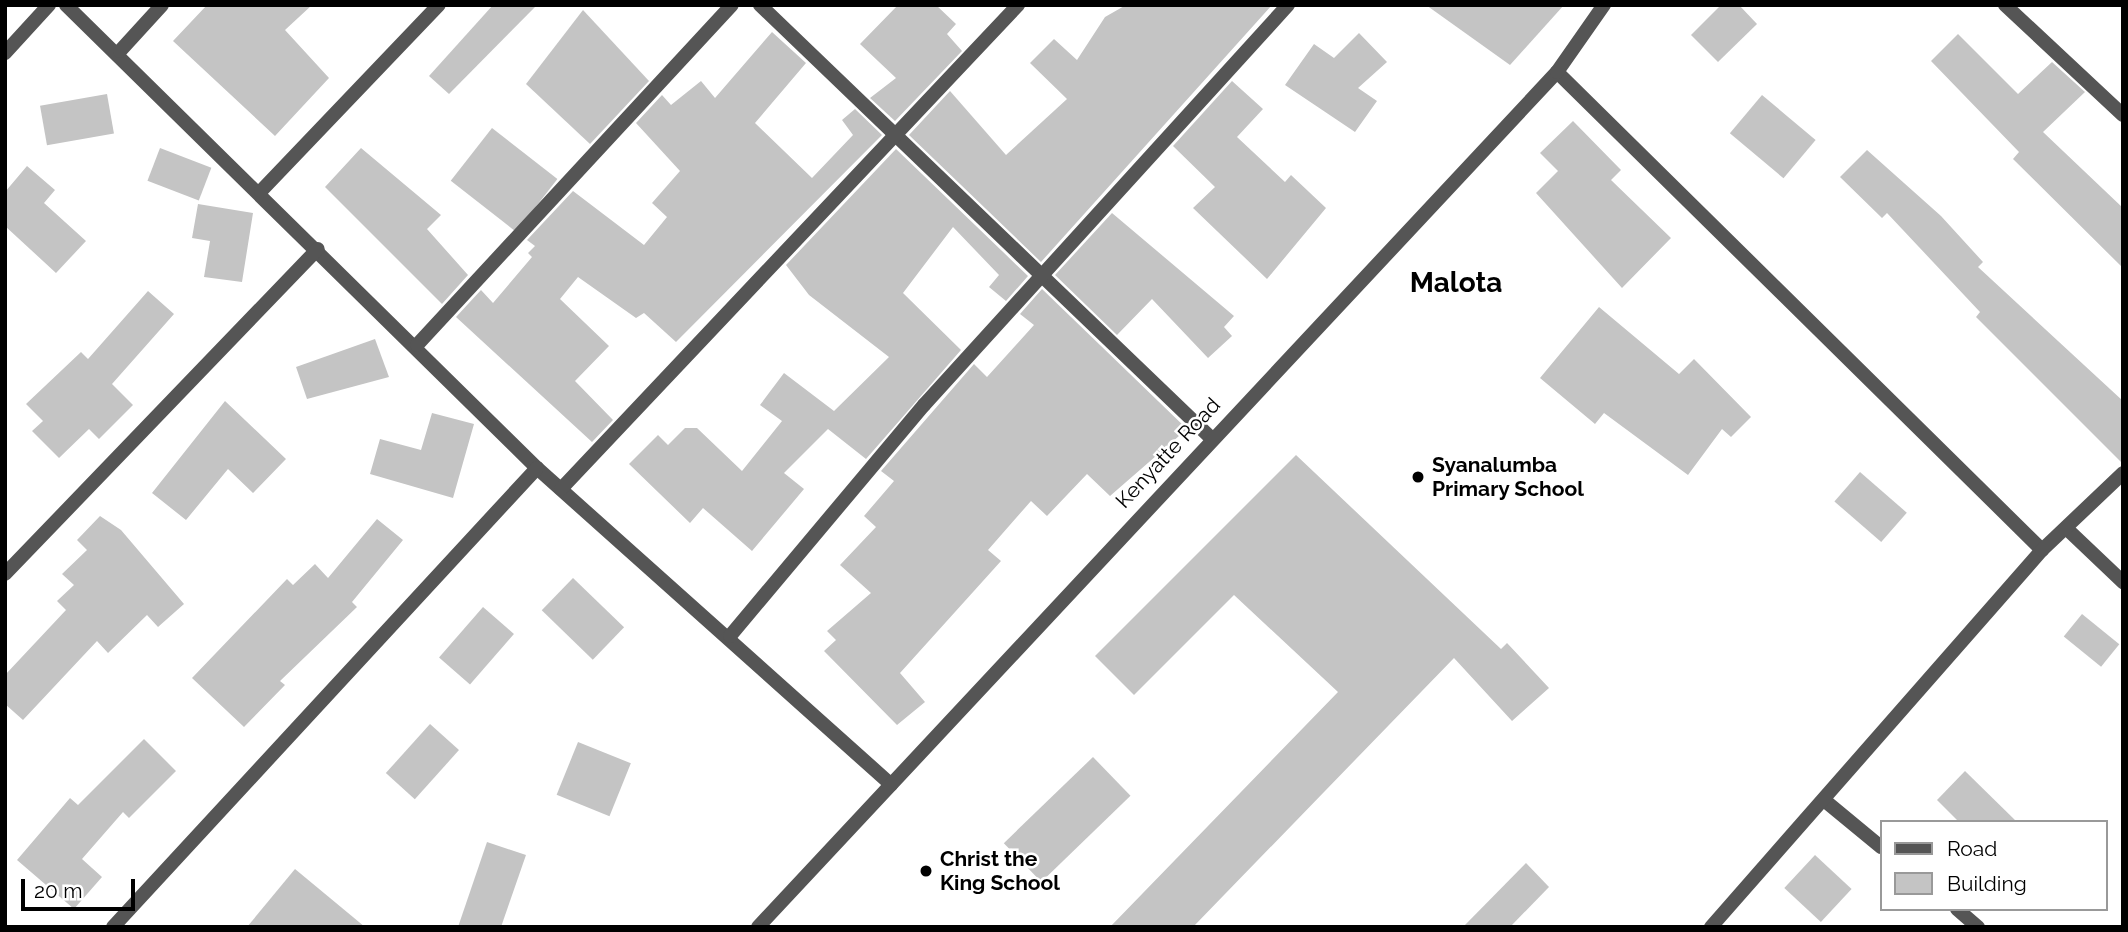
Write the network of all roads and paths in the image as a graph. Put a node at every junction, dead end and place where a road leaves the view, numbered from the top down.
1 (49, 5) edge
2 (66, 5) edge
3 (162, 5) edge
4 (439, 5) edge
5 (732, 5) edge
6 (760, 5) edge
7 (1018, 5) edge
8 (1288, 5) edge
9 (1604, 5) edge
10 (2005, 5) edge
11 (120, 51) junction
12 (5, 53) edge
13 (1557, 72) junction
14 (2123, 115) edge
15 (895, 135) junction
16 (261, 191) junction
17 (318, 249) junction
18 (1044, 273) junction
19 (416, 345) junction
20 (1210, 437) junction
21 (537, 468) junction
22 (2123, 473) edge
23 (561, 489) junction
24 (2066, 528) junction
25 (2042, 550) junction
26 (5, 574) edge
27 (2123, 582) edge
28 (730, 636) junction
29 (891, 785) junction
30 (1824, 800) junction
31 (1880, 846) edge
32 (1959, 911) edge
33 (113, 927) edge
34 (758, 927) edge
35 (1710, 927) edge
36 (1978, 927) edge

1 - 12 street
2 - 11 street
3 - 11 street
4 - 16 street
5 - 19 street
6 - 15 street
7 - 15 street
8 - 18 street
9 - 13 street, Kenyatte Road
10 - 14 street
11 - 16 street
13 - 20 street, Kenyatte Road
13 - 25 street
15 - 18 street
15 - 23 street
16 - 17 street
17 - 19 street
17 - 26 street
18 - 20 street
18 - 28 street
19 - 21 street
20 - 29 street, Kenyatte Road
21 - 23 street
21 - 33 street
22 - 24 street
23 - 28 street
24 - 25 street
24 - 27 street
25 - 30 street
28 - 29 street
29 - 34 street, Kenyatte Road
30 - 31 street
30 - 35 street
32 - 36 street

